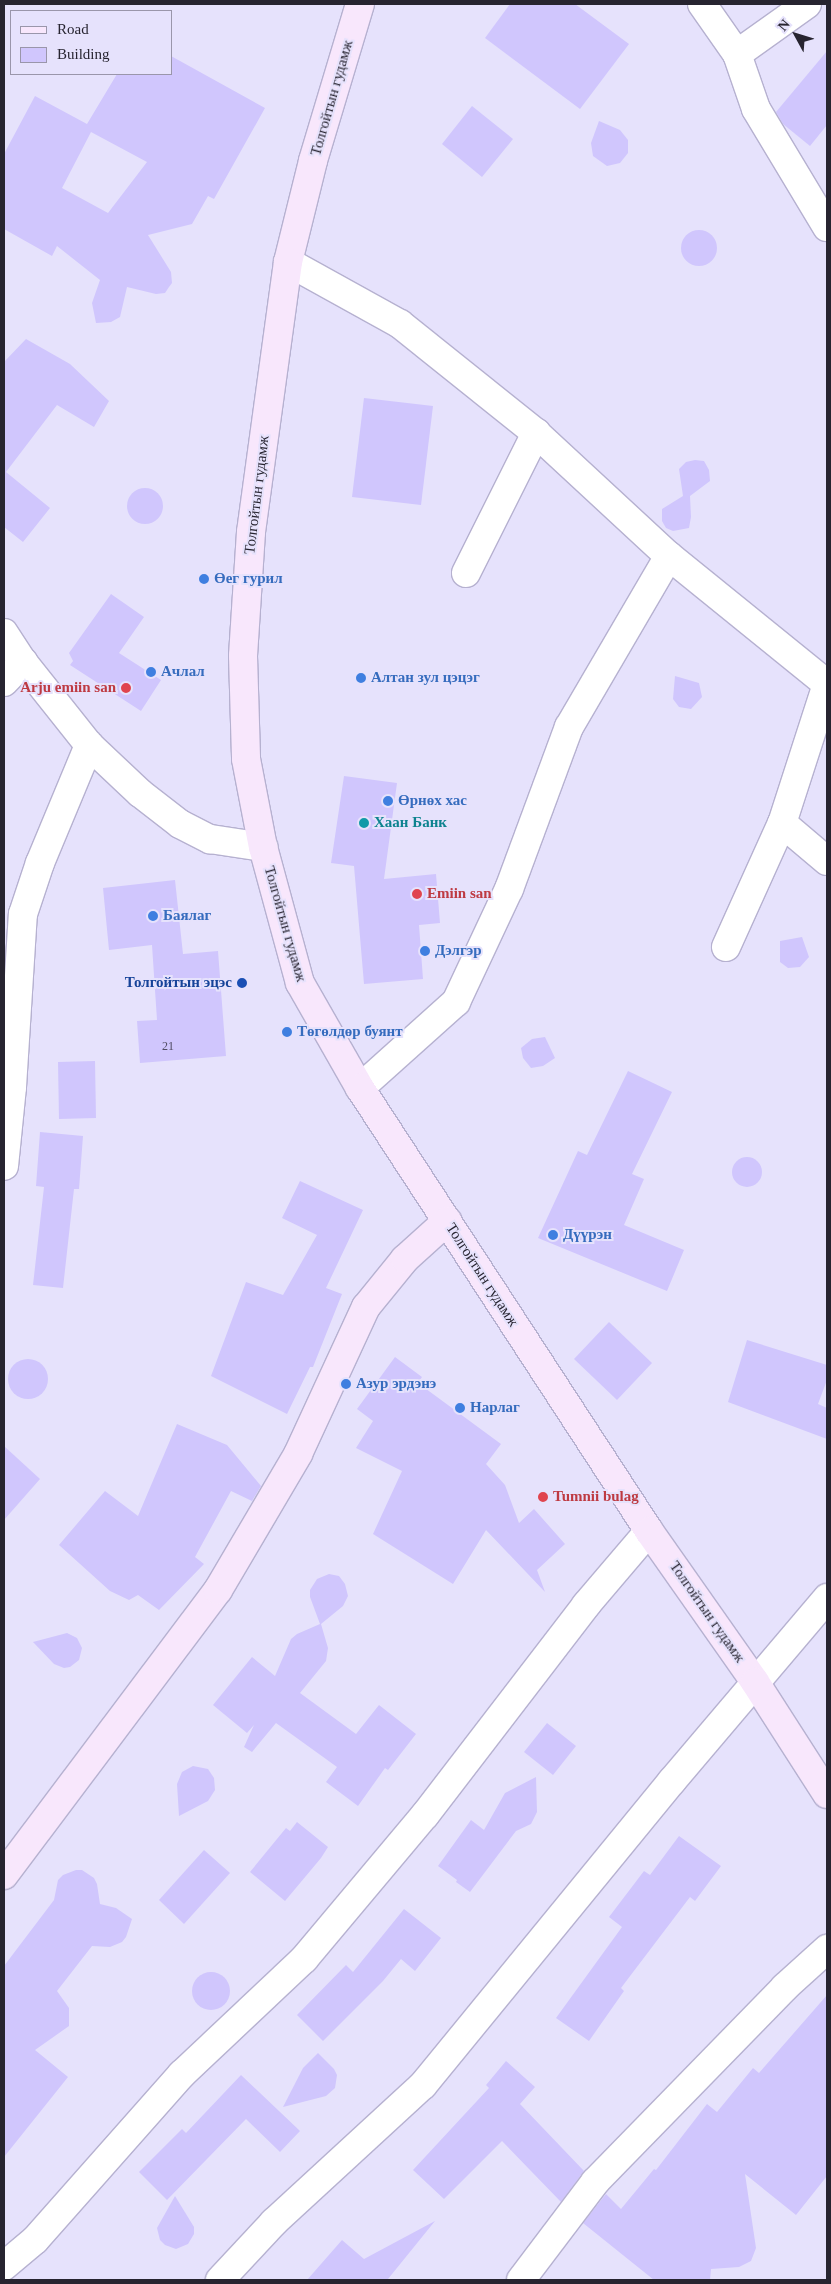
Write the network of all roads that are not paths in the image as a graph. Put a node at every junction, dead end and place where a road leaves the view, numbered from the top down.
1 (360, 4) edge
2 (702, 4) edge
3 (807, 4) edge
4 (737, 54) junction
5 (827, 227) edge
6 (288, 262) junction
7 (536, 433) junction
8 (668, 556) junction
9 (466, 573) dead end
10 (4, 633) edge
11 (23, 662) junction
12 (4, 682) edge
13 (827, 684) edge
14 (89, 745) junction
15 (782, 823) junction
16 (263, 847) junction
17 (827, 861) edge
18 (726, 947) dead end
19 (360, 1088) junction
20 (4, 1166) edge
21 (447, 1221) junction
22 (649, 1531) junction
23 (827, 1598) edge
24 (755, 1682) junction
25 (827, 1794) edge
26 (6, 1868) edge
27 (827, 1949) edge
28 (4, 2266) edge
29 (220, 2280) edge
30 (521, 2280) edge

1 - 6 main road, Толгойтын гудамж
2 - 4 street
3 - 4 street
4 - 5 street
6 - 7 street
6 - 16 main road, Толгойтын гудамж
7 - 8 street
7 - 9 street
8 - 13 street
8 - 19 street
10 - 11 street
11 - 12 street
11 - 14 street
13 - 15 street
14 - 16 street
14 - 20 street
15 - 17 street
15 - 18 street
16 - 19 main road, Толгойтын гудамж
19 - 21 main road, Толгойтын гудамж
21 - 22 main road, Толгойтын гудамж
21 - 26 main road
22 - 24 main road, Толгойтын гудамж
22 - 28 street
23 - 24 street
24 - 25 main road, Толгойтын гудамж
24 - 29 street
27 - 30 street

